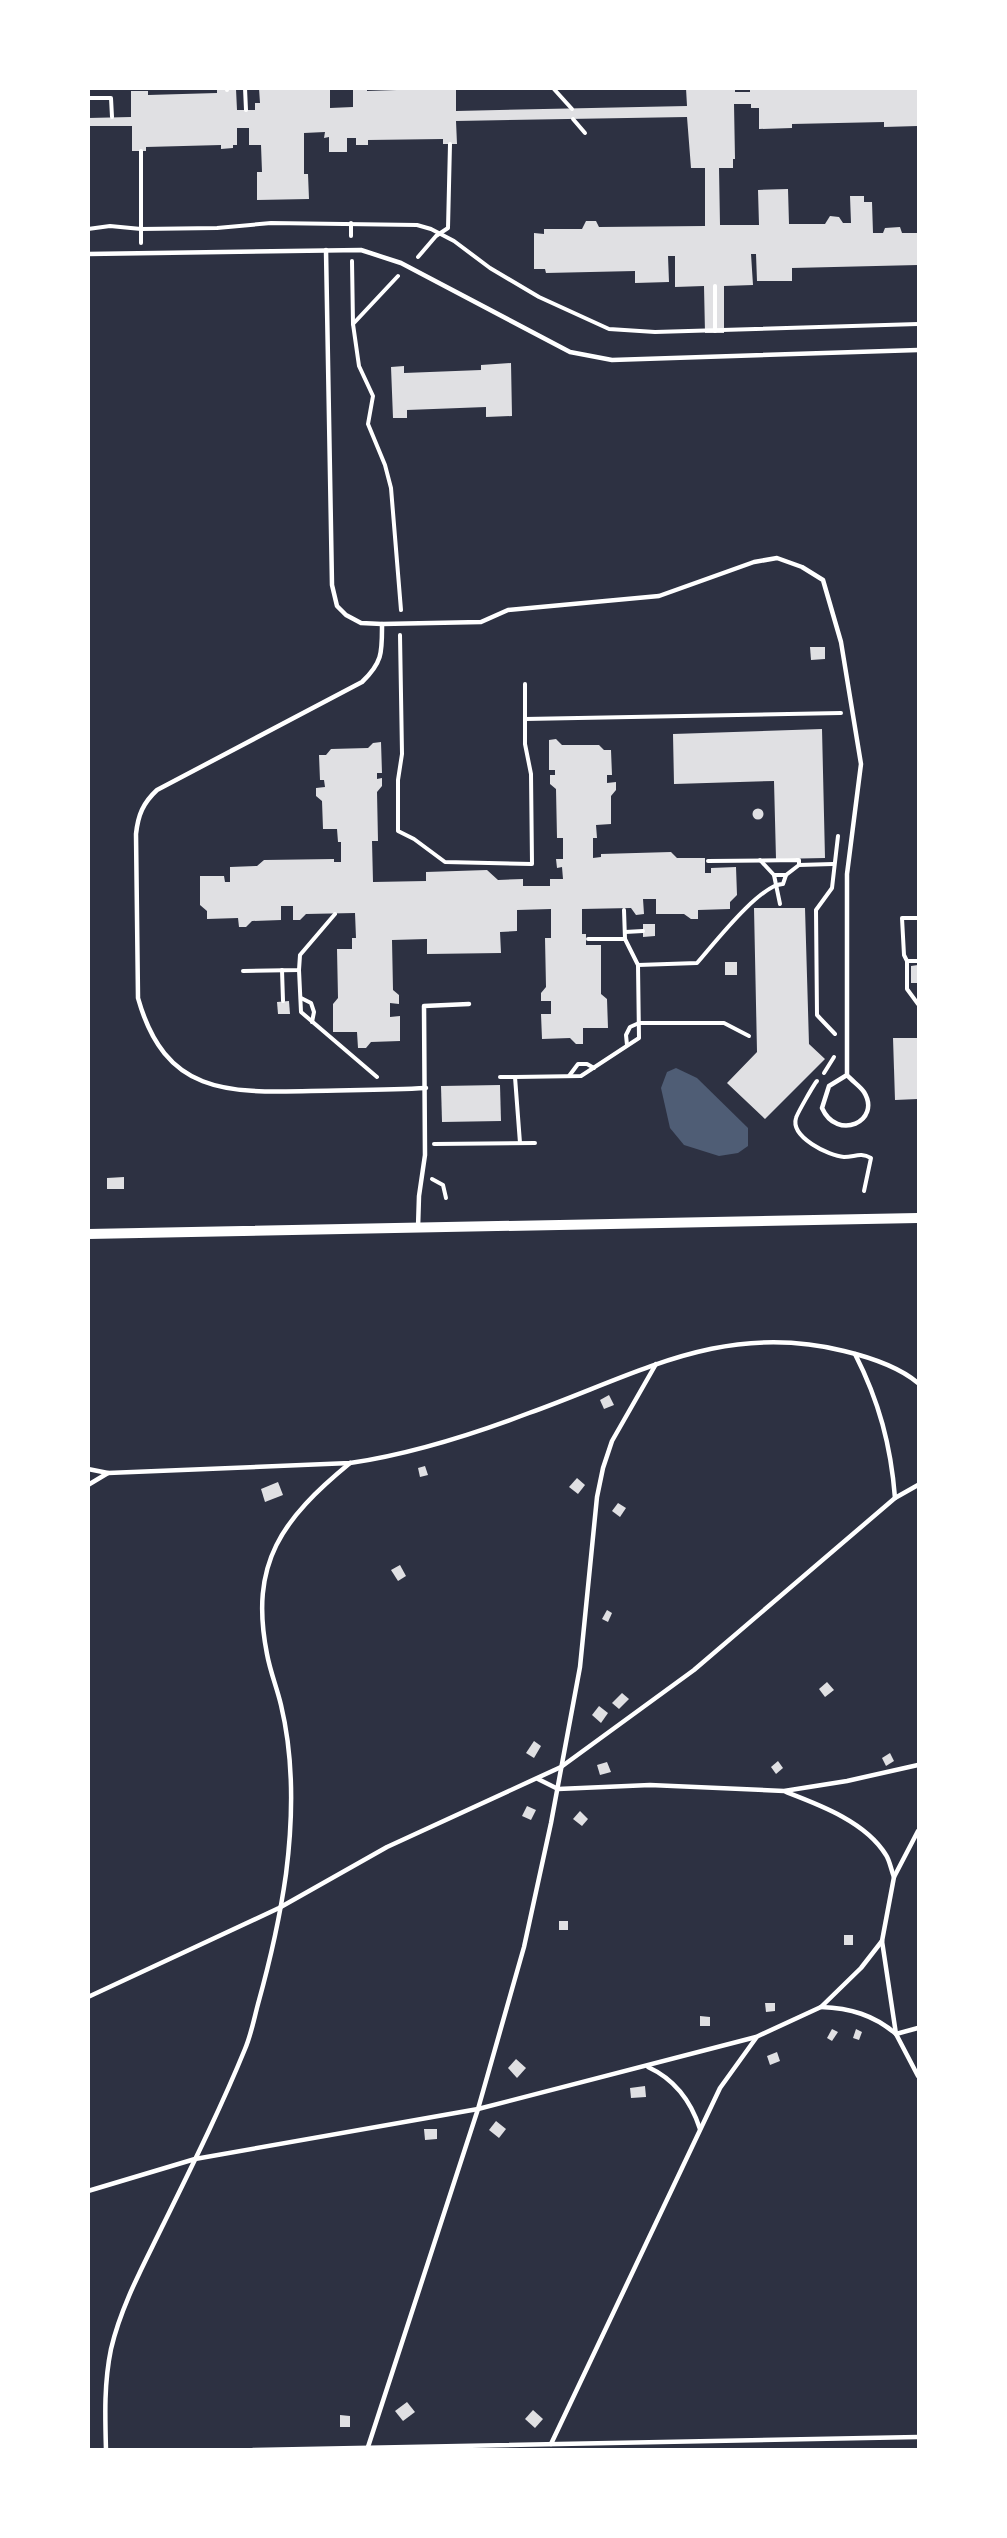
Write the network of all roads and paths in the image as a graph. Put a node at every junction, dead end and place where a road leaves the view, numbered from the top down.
1 (245, 88) edge
2 (553, 88) edge
3 (88, 98) edge
4 (572, 109) dead end
5 (246, 110) dead end
6 (112, 117) dead end
7 (573, 119) dead end
8 (585, 132) dead end
9 (450, 144) dead end
10 (141, 151) dead end
11 (351, 223) junction
12 (88, 229) edge
13 (141, 229) junction
14 (440, 234) junction
15 (351, 236) dead end
16 (326, 250) junction
17 (88, 254) edge
18 (418, 257) dead end
19 (352, 260) dead end
20 (398, 276) dead end
21 (715, 286) dead end
22 (353, 324) junction
23 (918, 324) edge
24 (715, 331) junction
25 (918, 350) edge
26 (401, 610) dead end
27 (382, 624) junction
28 (400, 634) dead end
29 (525, 684) dead end
30 (525, 719) junction
31 (842, 722) dead end
32 (839, 830) dead end
33 (760, 860) junction
34 (708, 861) dead end
35 (833, 864) junction
36 (799, 865) junction
37 (774, 875) junction
38 (786, 875) junction
39 (776, 884) junction
40 (780, 904) dead end
41 (624, 910) dead end
42 (335, 914) dead end
43 (918, 918) edge
44 (644, 931) dead end
45 (625, 932) junction
46 (588, 939) dead end
47 (625, 939) junction
48 (907, 961) junction
49 (918, 961) edge
50 (638, 965) junction
51 (243, 970) dead end
52 (282, 970) junction
53 (299, 970) junction
54 (300, 998) junction
55 (283, 1001) dead end
56 (469, 1004) dead end
57 (918, 1004) edge
58 (312, 1022) junction
59 (639, 1023) junction
60 (750, 1036) dead end
61 (835, 1043) dead end
62 (627, 1046) junction
63 (835, 1052) dead end
64 (594, 1068) junction
65 (847, 1075) junction
66 (569, 1076) junction
67 (500, 1077) dead end
68 (515, 1077) junction
69 (426, 1088) junction
70 (391, 1089) junction
71 (520, 1143) junction
72 (536, 1143) dead end
73 (425, 1144) junction
74 (422, 1176) junction
75 (864, 1191) dead end
76 (446, 1198) dead end
77 (918, 1218) edge
78 (418, 1228) junction
79 (88, 1234) edge
80 (855, 1354) junction
81 (656, 1364) junction
82 (918, 1383) edge
83 (350, 1464) junction
84 (88, 1469) edge
85 (108, 1473) junction
86 (88, 1485) edge
87 (918, 1485) edge
88 (894, 1498) junction
89 (918, 1765) edge
90 (561, 1767) junction
91 (538, 1779) junction
92 (558, 1789) junction
93 (783, 1791) junction
94 (918, 1831) edge
95 (894, 1877) junction
96 (279, 1908) junction
97 (882, 1941) junction
98 (88, 1997) edge
99 (821, 2007) junction
100 (918, 2028) edge
101 (896, 2034) junction
102 (756, 2037) junction
103 (648, 2067) junction
104 (918, 2076) edge
105 (478, 2109) junction
106 (701, 2130) junction
107 (195, 2159) junction
108 (88, 2191) edge
109 (918, 2437) edge
110 (551, 2444) junction
111 (367, 2448) edge
112 (106, 2450) edge
113 (253, 2450) edge

1 - 5 path
2 - 4 path
3 - 6 path
7 - 8 path
9 - 14 path
10 - 13 path
11 - 13 path
11 - 14 path
11 - 15 path
12 - 13 path
14 - 18 path
14 - 24 path
16 - 17 lane
16 - 25 lane
16 - 27 lane
19 - 22 path
20 - 22 path
21 - 24 path
22 - 26 path
23 - 24 path
27 - 65 lane
27 - 70 lane
28 - 30 path
29 - 30 path
30 - 31 path
32 - 35 path
33 - 34 path
33 - 36 path
33 - 37 path
35 - 36 path
35 - 61 path
36 - 38 path
37 - 38 path
37 - 39 path
38 - 39 path
39 - 40 path
39 - 50 path
41 - 45 path
42 - 53 path
43 - 48 path
44 - 45 path
45 - 47 path
46 - 47 path
47 - 50 path
48 - 49 path
48 - 57 path
50 - 59 path
51 - 52 path
52 - 53 path
52 - 55 path
53 - 54 path
54 - 58 path
54 - 58 path
56 - 69 lane
58 - 70 path
59 - 60 path
59 - 62 path
59 - 62 path
62 - 64 path
63 - 75 path
64 - 66 path
64 - 66 path
65 - 65 lane
66 - 68 path
67 - 68 path
68 - 71 path
69 - 70 lane
69 - 73 lane
71 - 72 path
71 - 73 path
73 - 74 lane
74 - 76 path
74 - 78 lane
77 - 78 street
78 - 79 street
80 - 81 lane
80 - 82 lane
80 - 88 lane
81 - 83 lane
81 - 90 lane
83 - 85 lane
83 - 96 lane
84 - 85 lane
85 - 86 lane
87 - 88 lane
88 - 90 lane
89 - 93 lane
90 - 91 lane
90 - 92 lane
91 - 92 lane
91 - 96 lane
92 - 93 lane
92 - 105 lane
93 - 95 lane
94 - 95 lane
95 - 97 lane
96 - 98 lane
96 - 107 lane
97 - 99 lane
97 - 101 lane
99 - 101 lane
99 - 102 lane
100 - 101 lane
101 - 104 lane
102 - 103 lane
102 - 106 lane
103 - 105 lane
103 - 106 lane
105 - 107 lane
105 - 111 lane
106 - 110 lane
107 - 108 lane
107 - 112 lane
109 - 110 lane
110 - 111 lane
111 - 113 lane

